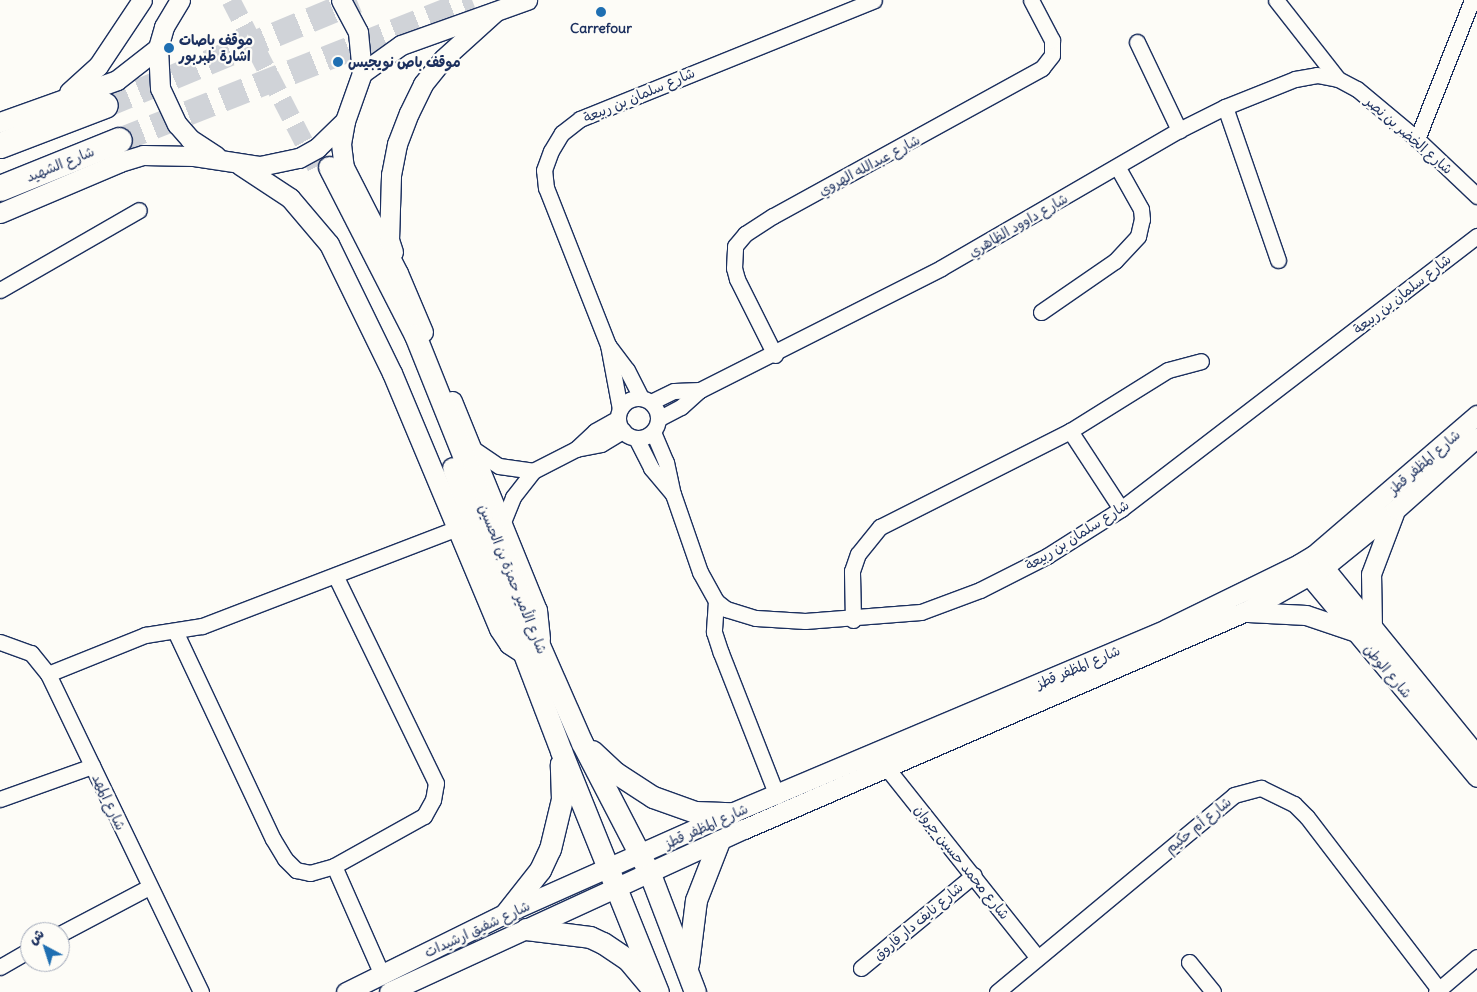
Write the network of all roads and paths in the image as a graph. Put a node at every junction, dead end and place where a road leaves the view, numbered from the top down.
1 (142, 0) edge
2 (180, 0) edge
3 (341, 0) edge
4 (527, 0) edge
5 (874, 0) edge
6 (1031, 0) edge
7 (1276, 0) edge
8 (1472, 0) edge
9 (495, 12) junction
10 (1137, 42) dead end
11 (158, 48) junction
12 (362, 73) junction
13 (1338, 79) junction
14 (53, 103) junction
15 (104, 105) tunnel mouth
16 (1224, 107) junction
17 (345, 121) junction
18 (0, 122) edge
19 (1179, 130) junction
20 (1416, 138) junction
21 (119, 140) tunnel mouth
22 (0, 145) edge
23 (232, 162) junction
24 (1118, 168) junction
25 (325, 170) tunnel mouth
26 (0, 188) edge
27 (1477, 196) edge
28 (139, 210) dead end
29 (0, 214) edge
30 (1477, 236) edge
31 (1278, 260) dead end
32 (398, 273) junction
33 (0, 290) edge
34 (1041, 312) dead end
35 (608, 345) junction
36 (775, 354) junction
37 (1201, 361) dead end
38 (700, 390) junction
39 (646, 400) junction
40 (1477, 415) edge
41 (624, 424) junction
42 (655, 426) junction
43 (1070, 432) junction
44 (1477, 437) edge
45 (472, 448) junction
46 (533, 471) junction
47 (673, 494) junction
48 (1121, 509) junction
49 (1396, 509) junction
50 (503, 522) junction
51 (457, 528) junction
52 (1312, 566) junction
53 (336, 577) junction
54 (716, 601) junction
55 (1244, 612) junction
56 (853, 620) junction
57 (175, 630) junction
58 (1363, 630) junction
59 (0, 642) edge
60 (531, 649) junction
61 (48, 674) junction
62 (582, 743) junction
63 (560, 751) junction
64 (1477, 756) edge
65 (92, 766) junction
66 (886, 767) junction
67 (1477, 778) edge
68 (777, 796) junction
69 (0, 799) edge
70 (731, 813) junction
71 (719, 841) junction
72 (646, 865) junction
73 (334, 866) junction
74 (974, 875) junction
75 (613, 879) junction
76 (149, 887) junction
77 (506, 914) junction
78 (70, 929) edge
79 (526, 930) junction
80 (20, 956) edge
81 (1038, 957) junction
82 (1477, 958) edge
83 (1189, 962) dead end
84 (0, 967) edge
85 (861, 968) dead end
86 (687, 971) junction
87 (386, 983) edge
88 (197, 990) edge
89 (1439, 991) edge
90 (346, 992) edge
91 (654, 992) edge
92 (658, 992) edge
93 (695, 992) edge
94 (997, 992) edge
95 (1213, 992) edge

1 - 14 street
2 - 11 street
3 - 12 street
4 - 9 street
5 - 35 street, شارع سلمان بن ربيعة
6 - 36 street, شارع عبدالله الهروي
7 - 13 street
8 - 20 street
9 - 12 street
9 - 32 street
10 - 19 street
11 - 14 street
11 - 23 street
12 - 17 street
13 - 16 street, شارع داوود الظاهري
13 - 20 street, شارع الخضر بن نصر
14 - 18 street
15 - 22 highway
16 - 19 street, شارع داوود الظاهري
16 - 31 street
17 - 23 street
17 - 32 street
19 - 24 street, شارع داوود الظاهري
20 - 27 street, شارع الخضر بن نصر
21 - 26 highway, شارع الشهيد
23 - 29 street
23 - 51 street
24 - 34 street
24 - 36 street, شارع داوود الظاهري
25 - 60 main road, شارع الأمير حمزة بن الحسين
28 - 33 street
30 - 48 street, شارع سلمان بن ربيعة
32 - 45 street
35 - 39 street, شارع سلمان بن ربيعة
35 - 41 street, شارع سلمان بن ربيعة
36 - 38 street, شارع داوود الظاهري
37 - 43 street
38 - 39 street, شارع داوود الظاهري
38 - 42 street, شارع داوود الظاهري
39 - 41 street, شارع داوود الظاهري
39 - 42 street, شارع سلمان بن ربيعة
40 - 52 street, شارع المظفر قطز
41 - 42 street, شارع داوود الظاهري
41 - 46 street
41 - 47 street, شارع سلمان بن ربيعة
42 - 47 street, شارع سلمان بن ربيعة
43 - 48 street
43 - 56 street
44 - 49 street, شارع المظفر قطز
45 - 46 street
45 - 50 street
46 - 50 street
47 - 54 street, شارع سلمان بن ربيعة
48 - 56 street, شارع سلمان بن ربيعة
49 - 52 street, شارع المظفر قطز
49 - 58 street
50 - 60 street
51 - 53 street
51 - 60 street
52 - 55 street, شارع المظفر قطز
52 - 58 street, شارع الوطن
52 - 68 street, شارع المظفر قطز
53 - 57 street
53 - 73 street
54 - 56 street, شارع سلمان بن ربيعة
54 - 68 street
55 - 58 street
55 - 66 street, شارع المظفر قطز
57 - 61 street
57 - 73 street
58 - 64 street, شارع الوطن
58 - 67 street, شارع الوطن
59 - 61 street, شارع المهد
60 - 62 main road, شارع الأمير حمزة بن الحسين
60 - 63 main road, شارع الأمير حمزة بن الحسين
61 - 65 street, شارع المهد
62 - 70 main road
62 - 72 main road, شارع الأمير حمزة بن الحسين
63 - 75 main road, شارع الأمير حمزة بن الحسين
63 - 77 main road
65 - 69 street
65 - 76 street, شارع المهد
66 - 71 street, شارع المظفر قطز
66 - 74 street, شارع محمد حسين جروان
68 - 70 street, شارع المظفر قطز
70 - 72 street, شارع المظفر قطز
71 - 72 street, شارع المظفر قطز
71 - 86 main road
72 - 75 street
72 - 86 main road, شارع الأمير حمزة بن الحسين
73 - 87 street
74 - 81 street, شارع محمد حسين جروان
74 - 85 street, شارع نايف دار فاروق
75 - 77 street, شارع شفيق ارشيدات
75 - 79 street, شارع شفيق ارشيدات
75 - 92 main road, شارع الأمير حمزة بن الحسين
76 - 78 street
76 - 88 street, شارع المهد
77 - 87 street, شارع شفيق ارشيدات
79 - 87 street, شارع شفيق ارشيدات
79 - 91 main road
80 - 84 street
81 - 89 street, شارع أم حكيم
81 - 94 street, شارع أم حكيم
82 - 89 street
83 - 95 street
86 - 93 main road, شارع الأمير حمزة بن الحسين
87 - 90 street, شارع شفيق ارشيدات

